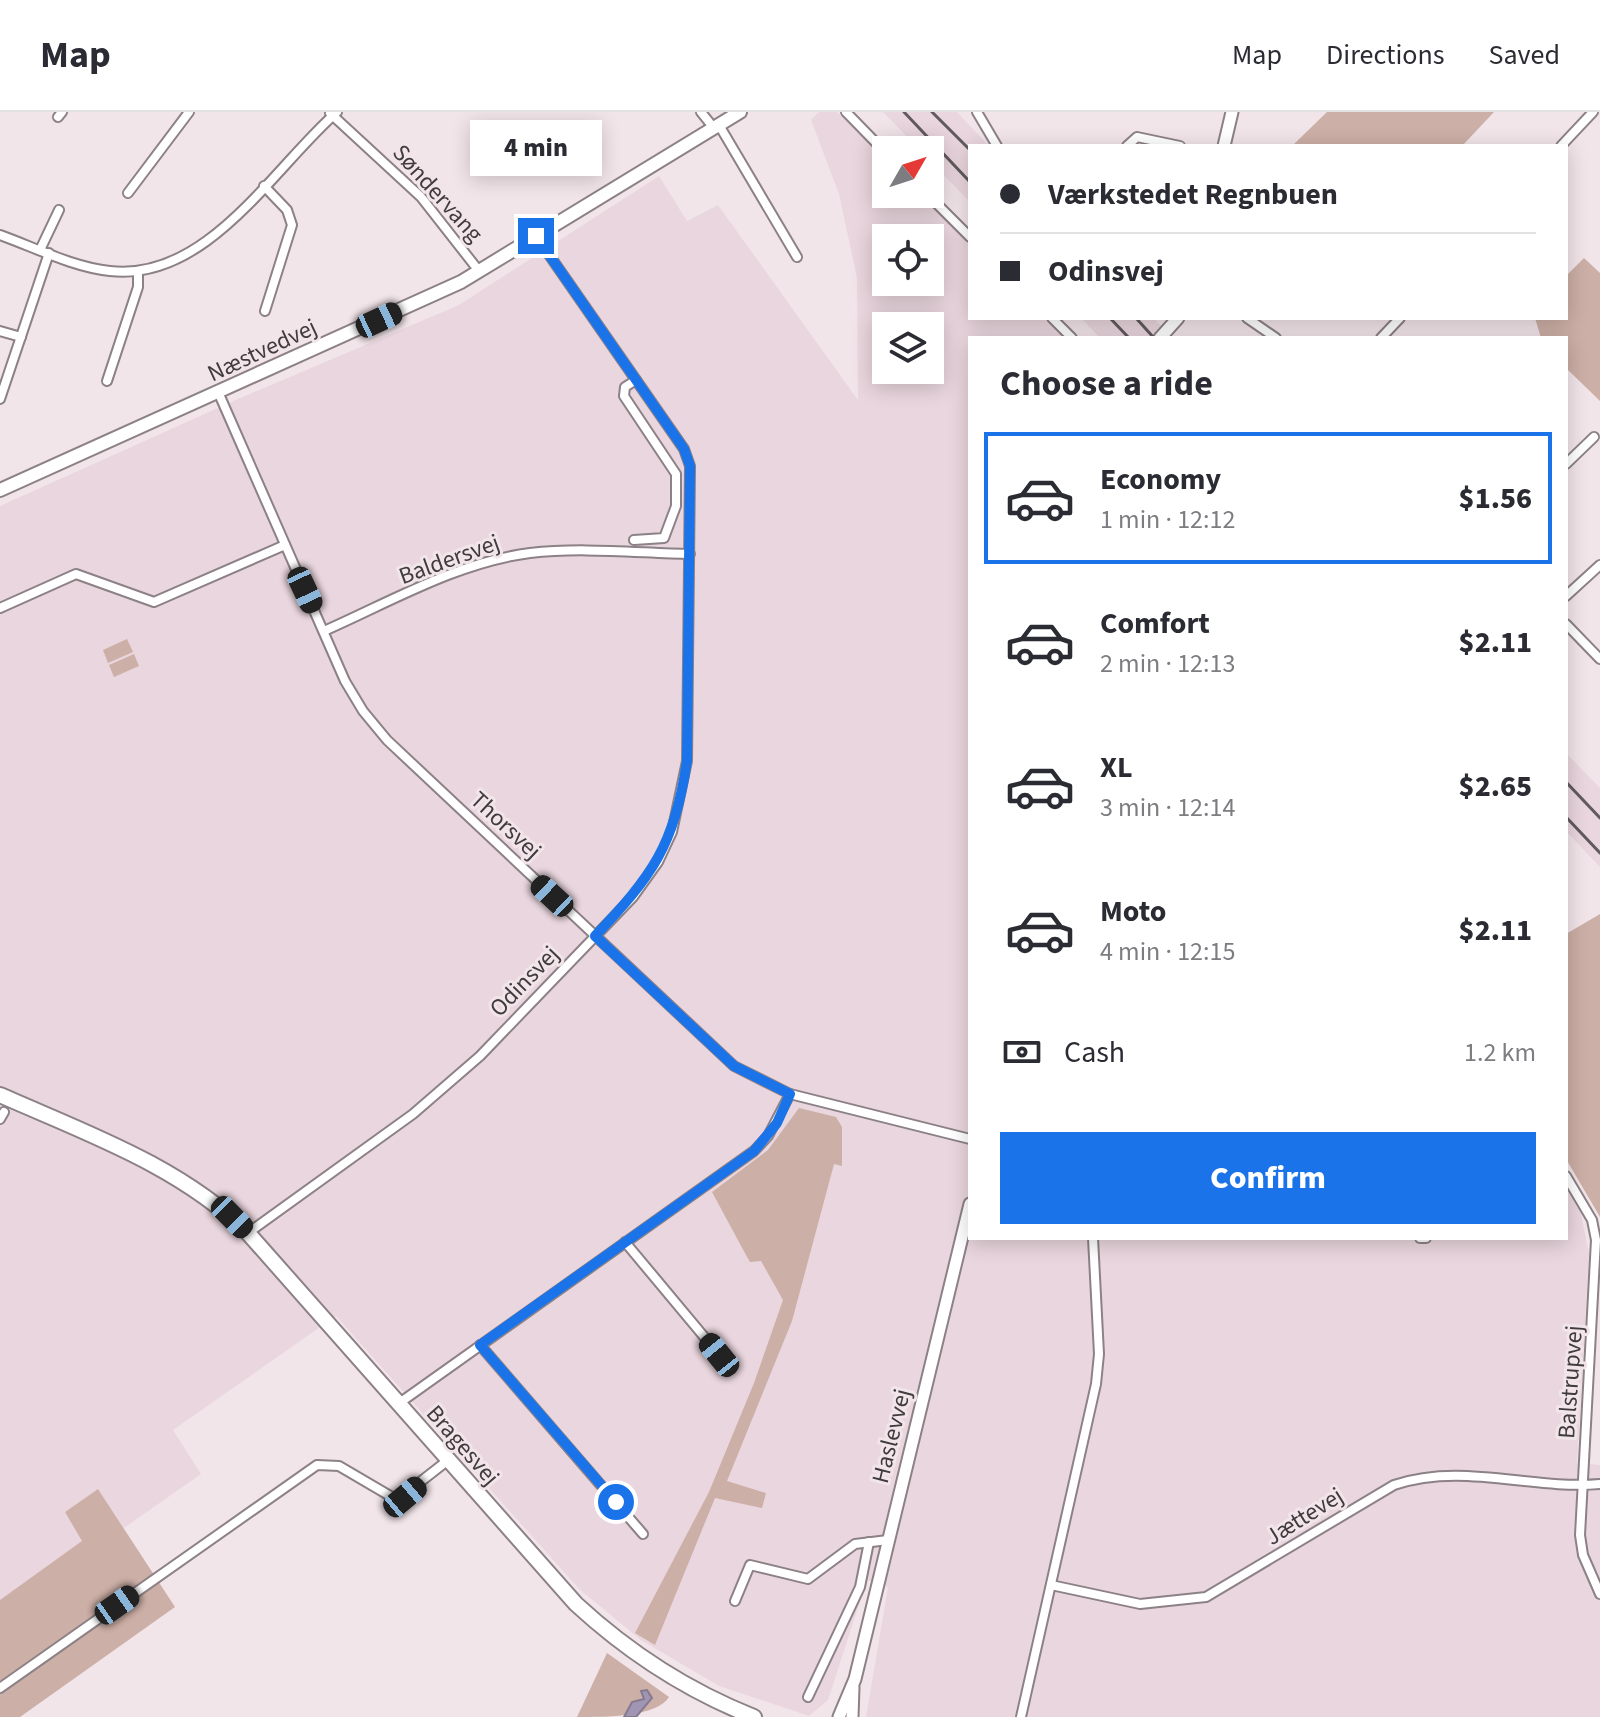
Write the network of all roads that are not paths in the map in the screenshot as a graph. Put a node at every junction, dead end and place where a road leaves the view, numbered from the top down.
1 (189, 112) edge
2 (701, 112) edge
3 (740, 112) edge
4 (846, 112) edge
5 (977, 112) edge
6 (1232, 112) edge
7 (1593, 112) edge
8 (333, 113) edge
9 (716, 126) junction
10 (872, 139) edge
11 (996, 144) edge
12 (1129, 144) edge
13 (1170, 144) edge
14 (1224, 144) edge
15 (1563, 144) edge
16 (264, 186) junction
17 (128, 193) dead end
18 (941, 208) edge
19 (59, 210) dead end
20 (968, 235) edge
21 (536, 236) junction
22 (1, 238) edge
23 (45, 252) junction
24 (797, 257) dead end
25 (138, 271) junction
26 (479, 271) junction
27 (265, 311) dead end
28 (1054, 320) edge
29 (1250, 320) edge
30 (1398, 320) edge
31 (0, 331) edge
32 (1070, 336) edge
33 (1273, 336) edge
34 (1383, 336) edge
35 (21, 337) junction
36 (636, 380) junction
37 (107, 381) dead end
38 (219, 394) junction
39 (0, 399) edge
40 (1594, 437) dead end
41 (1568, 462) edge
42 (0, 490) edge
43 (676, 494) junction
44 (690, 494) junction
45 (634, 540) dead end
46 (285, 545) junction
47 (690, 554) junction
48 (1600, 565) edge
49 (1568, 594) edge
50 (0, 608) edge
51 (1568, 626) edge
52 (324, 631) junction
53 (1600, 659) edge
54 (595, 936) junction
55 (790, 1094) junction
56 (2, 1104) edge
57 (968, 1138) edge
58 (164, 1170) junction
59 (1568, 1179) edge
60 (968, 1212) edge
61 (248, 1233) junction
62 (1093, 1240) edge
63 (625, 1242) junction
64 (1598, 1290) edge
65 (480, 1345) junction
66 (731, 1369) dead end
67 (398, 1404) junction
68 (447, 1461) junction
69 (1600, 1484) edge
70 (1583, 1486) junction
71 (643, 1534) dead end
72 (888, 1540) junction
73 (869, 1542) junction
74 (1051, 1585) junction
75 (1600, 1594) edge
76 (735, 1601) dead end
77 (855, 1679) junction
78 (0, 1688) edge
79 (808, 1697) dead end
80 (754, 1717) edge
81 (839, 1717) edge
82 (852, 1717) edge
83 (1021, 1717) edge

1 - 17 street
2 - 9 street
3 - 9 main road, Næstvedvej
4 - 10 street
5 - 11 street
6 - 14 street
7 - 15 street
8 - 16 street
8 - 26 street, Søndervang
9 - 21 main road, Næstvedvej
9 - 24 street
12 - 13 street
16 - 25 street
16 - 27 street
18 - 20 street
19 - 23 street
21 - 26 main road, Næstvedvej
21 - 36 street, Odinsvej
22 - 23 street
23 - 25 street
23 - 35 street
25 - 37 street
26 - 38 main road, Næstvedvej
28 - 32 street
29 - 33 street
30 - 34 street
31 - 35 street
35 - 39 street
36 - 43 street
36 - 44 street, Odinsvej
38 - 42 main road, Næstvedvej
38 - 46 street, Thorsvej
40 - 41 street
43 - 44 street
43 - 45 street
44 - 47 street, Odinsvej
46 - 50 street
46 - 52 street, Thorsvej
47 - 52 street, Baldersvej
47 - 54 street, Odinsvej
48 - 49 street
51 - 53 street
52 - 54 street, Thorsvej
54 - 55 street, Thorsvej
54 - 61 street, Odinsvej
55 - 57 street, Thorsvej
55 - 63 street
56 - 58 main road, Bragesvej
56 - 58 main road, Bragesvej
58 - 61 main road, Bragesvej
59 - 64 street, Balstrupvej
60 - 72 street, Haslevvej
61 - 67 main road, Bragesvej
62 - 74 street
63 - 65 street
63 - 66 street
64 - 70 street, Balstrupvej
65 - 67 street
65 - 71 street
67 - 68 main road, Bragesvej
68 - 78 street
68 - 80 main road, Bragesvej
69 - 70 street, Jættevej
70 - 74 street, Jættevej
70 - 75 street, Balstrupvej
72 - 73 street
72 - 77 street, Haslevvej
73 - 76 street
73 - 79 street
74 - 83 street
77 - 81 street, Haslevvej
77 - 82 street, Haslevvej

